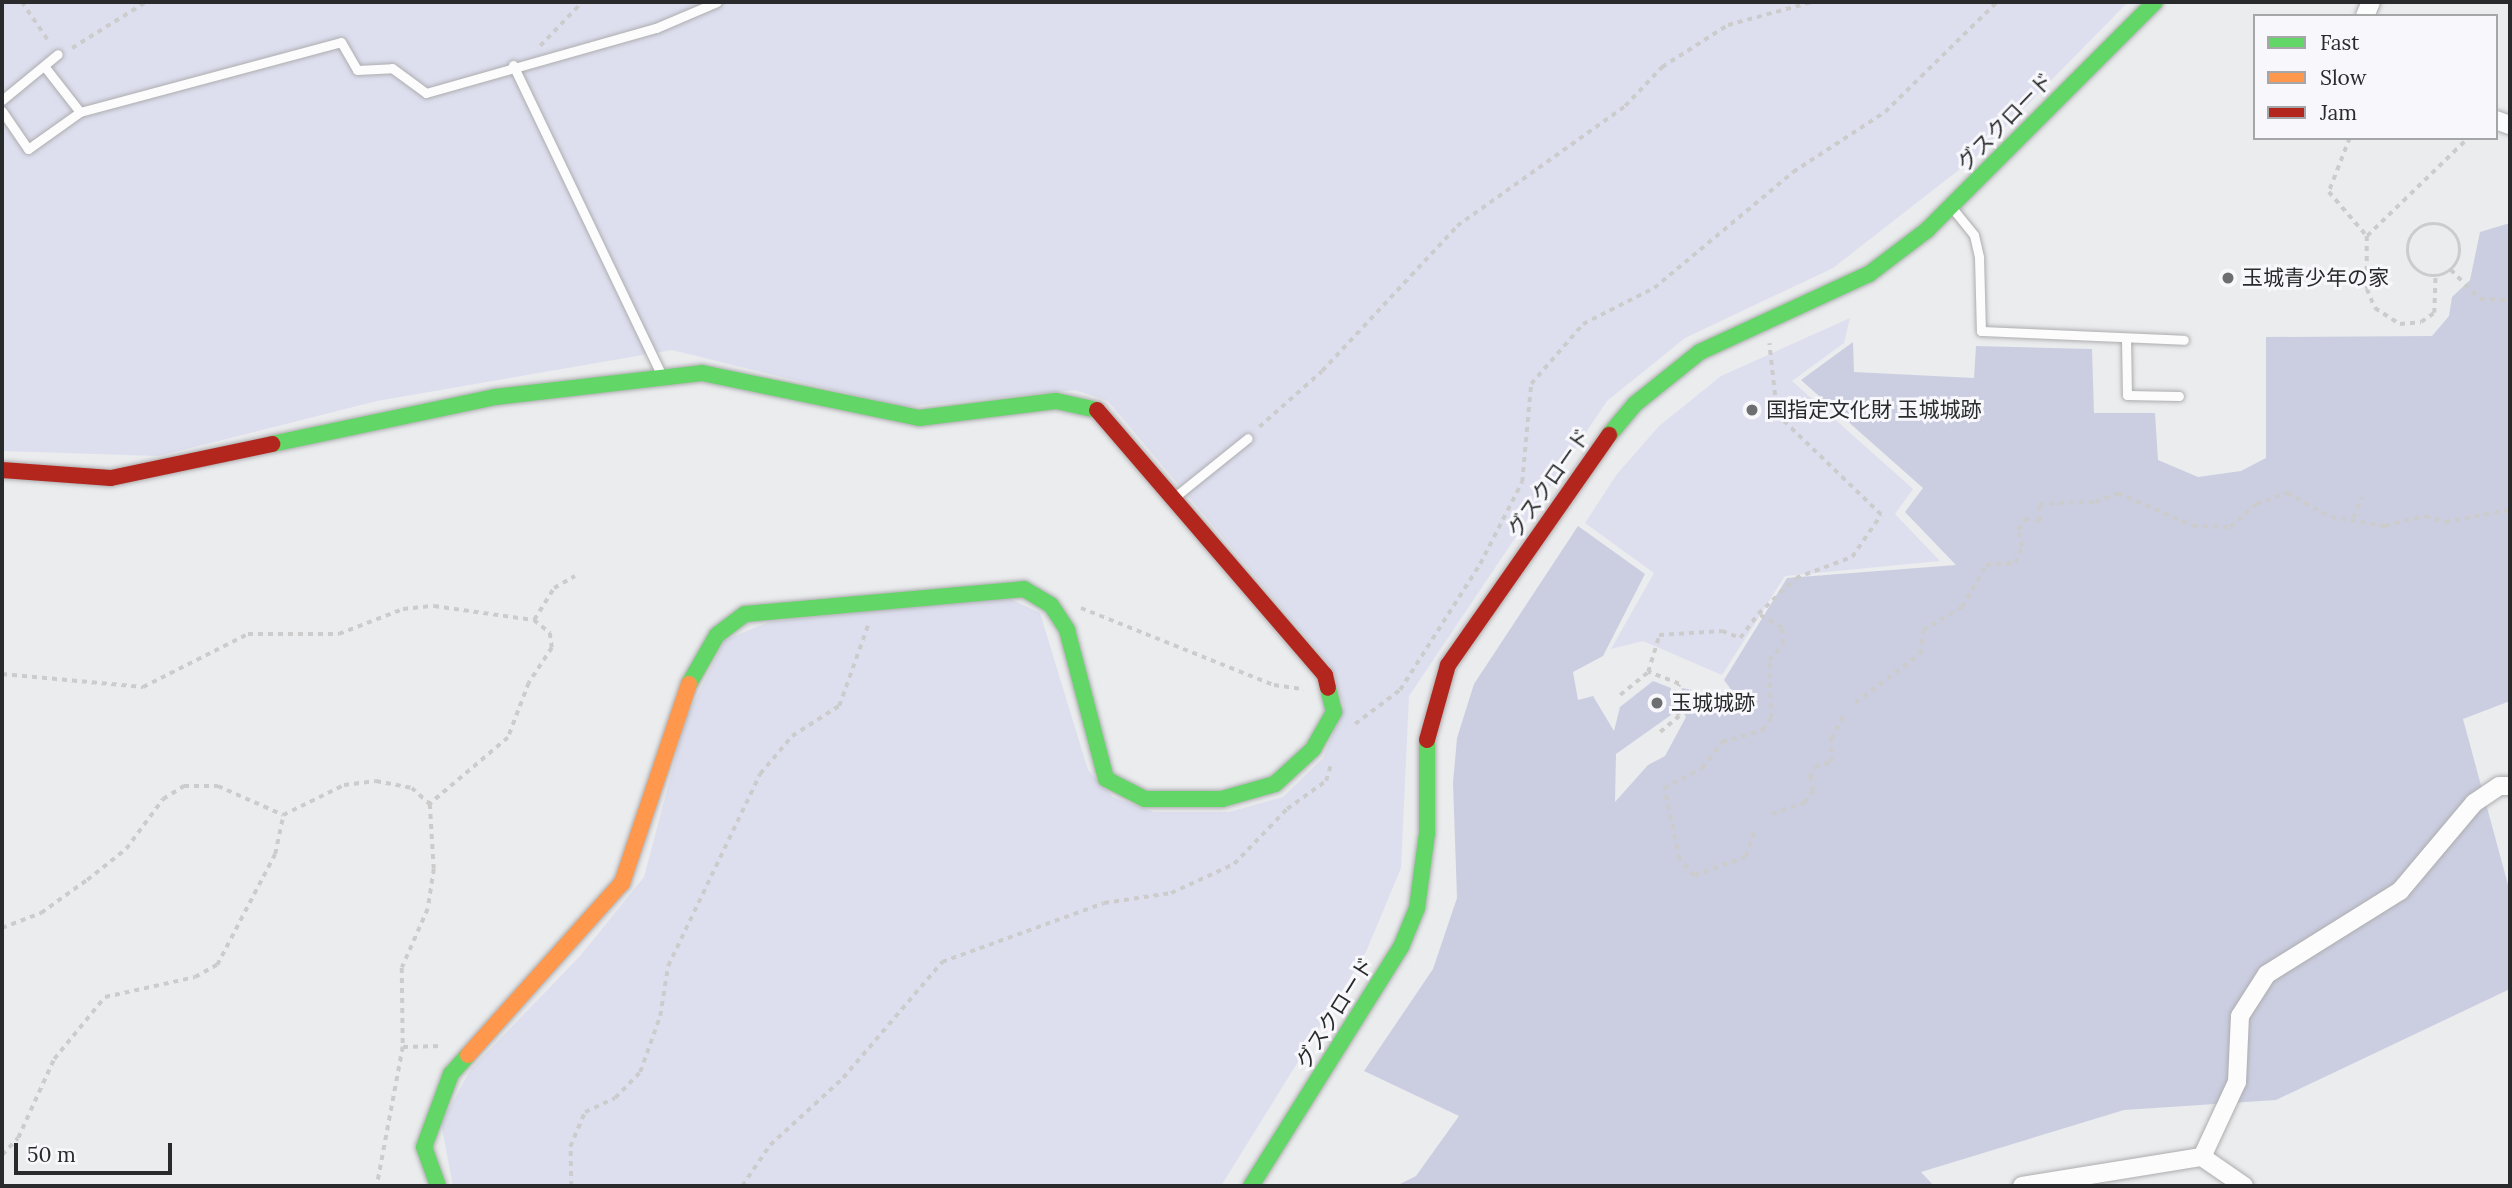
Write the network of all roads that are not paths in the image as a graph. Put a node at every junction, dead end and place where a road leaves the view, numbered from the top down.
1 (717, 2) edge
2 (2155, 2) edge
3 (58, 54) road end
4 (513, 65) junction
5 (44, 66) junction
6 (2, 100) edge
7 (2, 111) edge
8 (80, 112) junction
9 (1951, 208) junction
10 (2126, 338) junction
11 (2184, 340) dead end
12 (662, 377) junction
13 (2179, 396) dead end
14 (1248, 438) road end
15 (2, 470) edge
16 (1174, 498) junction
17 (2510, 786) edge
18 (2202, 1157) junction
19 (438, 1186) edge
20 (1251, 1186) edge
21 (2022, 1186) edge
22 (2244, 1186) edge

1 - 4 lane
2 - 9 street, グスクロード
3 - 5 lane
4 - 8 lane
4 - 12 lane
5 - 6 lane
5 - 8 lane
7 - 8 lane
9 - 10 lane
9 - 20 street, グスクロード
10 - 11 lane
10 - 13 lane
12 - 15 street
12 - 16 street
14 - 16 lane
16 - 19 street
17 - 18 street
18 - 21 street
18 - 22 street

